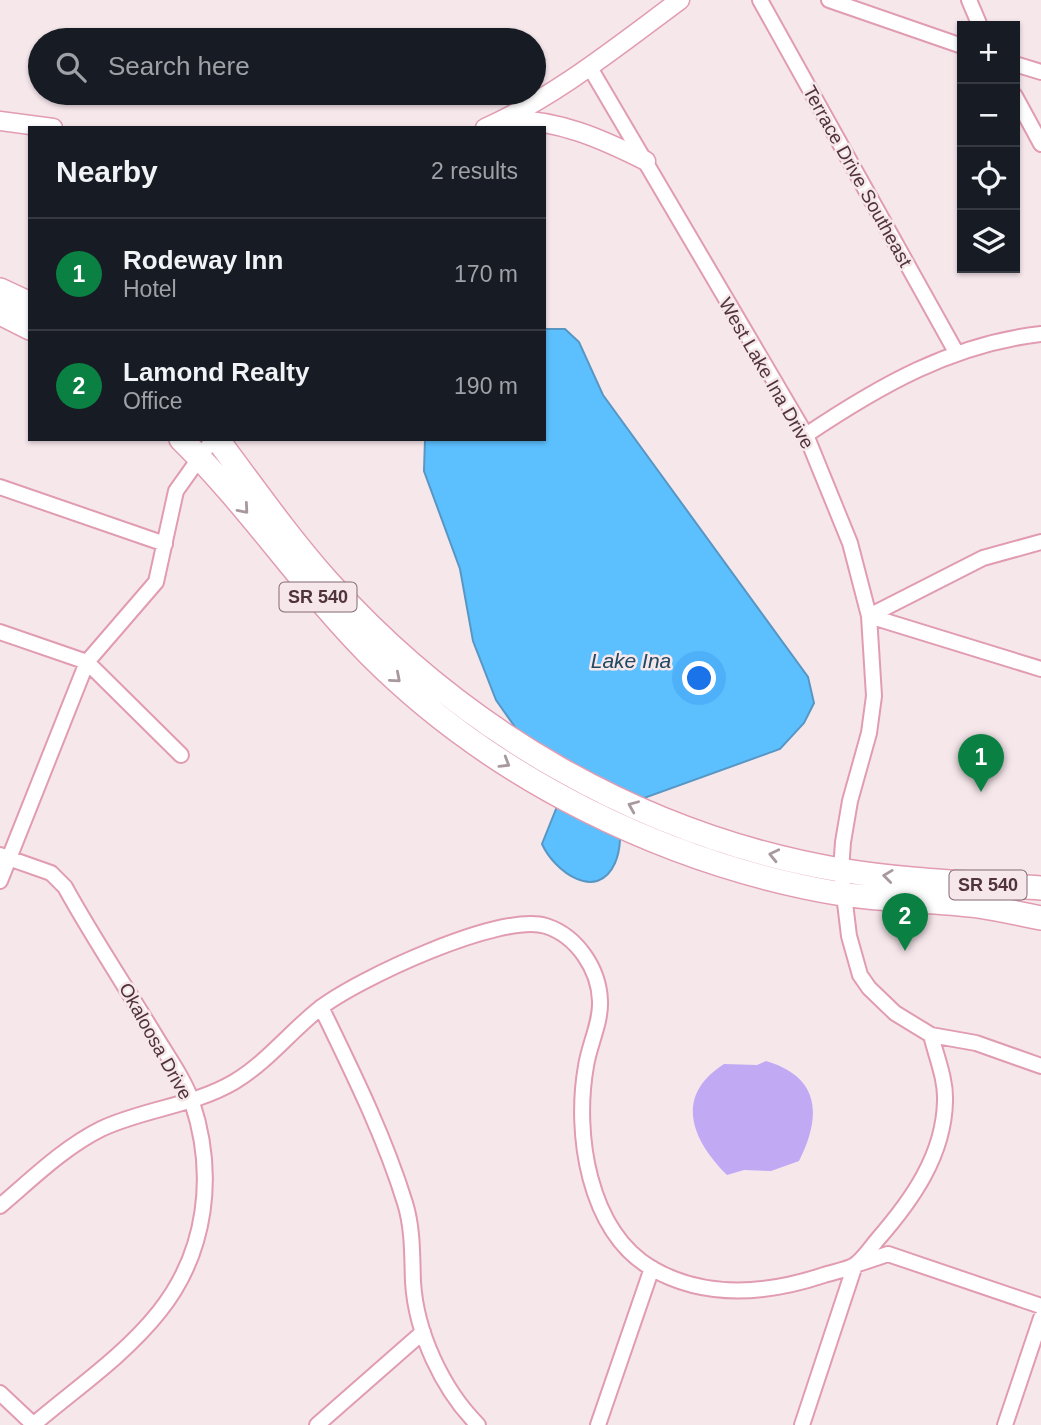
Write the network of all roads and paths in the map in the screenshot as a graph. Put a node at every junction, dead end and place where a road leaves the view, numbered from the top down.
1 (680, 0) edge
2 (760, 0) edge
3 (829, 0) edge
4 (969, 0) edge
5 (978, 21) edge
6 (957, 44) edge
7 (589, 66) junction
8 (1020, 66) edge
9 (1041, 72) edge
10 (546, 93) edge
11 (528, 105) edge
12 (1020, 105) edge
13 (506, 119) junction
14 (0, 121) edge
15 (38, 126) edge
16 (490, 126) edge
17 (1041, 144) edge
18 (646, 161) junction
19 (0, 290) edge
20 (28, 303) edge
21 (0, 313) edge
22 (28, 327) edge
23 (1041, 334) edge
24 (956, 352) junction
25 (806, 435) junction
26 (191, 441) edge
27 (210, 445) edge
28 (0, 488) edge
29 (1041, 542) edge
30 (164, 544) junction
31 (869, 615) junction
32 (0, 632) edge
33 (87, 662) junction
34 (1041, 669) edge
35 (181, 755) dead end
36 (693, 843) junction
37 (5, 857) edge
38 (841, 870) junction
39 (0, 881) edge
40 (1041, 888) edge
41 (844, 894) junction
42 (1041, 918) edge
43 (321, 1007) junction
44 (931, 1035) junction
45 (1041, 1066) edge
46 (191, 1099) junction
47 (0, 1206) edge
48 (855, 1265) junction
49 (652, 1268) junction
50 (1041, 1306) edge
51 (1041, 1318) edge
52 (423, 1332) junction
53 (0, 1392) edge
54 (34, 1425) edge
55 (317, 1425) edge
56 (478, 1425) edge
57 (597, 1425) edge
58 (802, 1425) edge
59 (1005, 1425) edge

1 - 7 street
2 - 24 street, Terrace Drive Southeast
3 - 6 street
4 - 5 street
7 - 10 street
7 - 18 street, West Lake Ina Drive
8 - 9 street
11 - 13 street
12 - 17 street
13 - 16 street
13 - 18 street
14 - 15 street
18 - 25 street, West Lake Ina Drive
19 - 20 main road
21 - 22 main road
23 - 24 street
24 - 25 street
25 - 31 street, West Lake Ina Drive
26 - 27 main road, SR 540
27 - 30 street
27 - 36 main road, SR 540
28 - 30 street
29 - 31 street
30 - 33 street
31 - 34 street
31 - 38 street, West Lake Ina Drive
32 - 33 street
33 - 35 street
33 - 37 street
38 -> 36 main road, SR 540
36 - 41 main road, SR 540
37 - 39 street
37 - 46 street, Okaloosa Drive
40 -> 38 main road, SR 540
38 - 41 street, West Lake Ina Drive
41 - 42 main road, SR 540
41 - 44 street, West Lake Ina Drive
43 - 46 street
43 - 49 street
43 - 52 street
44 - 45 street
44 - 48 street
46 - 47 street
46 - 54 street, Okaloosa Drive
48 - 49 street
48 - 50 street
48 - 58 street
49 - 57 street
51 - 59 street
52 - 55 street
52 - 56 street
53 - 54 street

